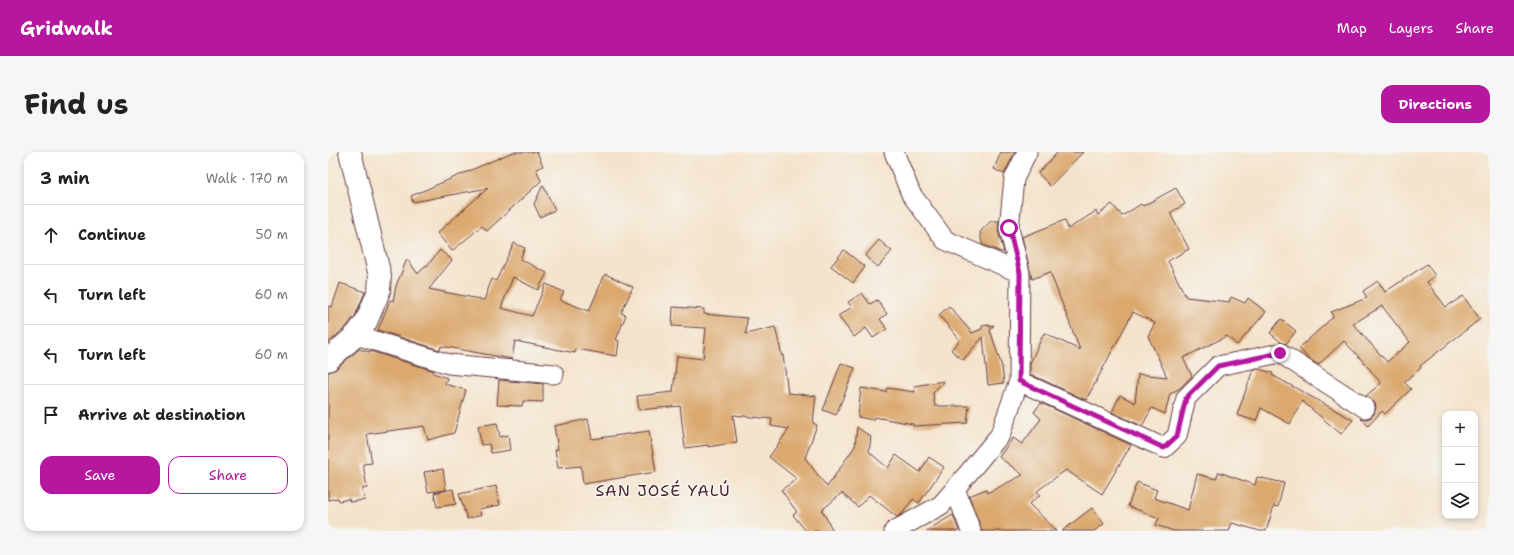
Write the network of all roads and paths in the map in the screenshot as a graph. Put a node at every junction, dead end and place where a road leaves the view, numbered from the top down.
1 (350, 152) edge
2 (894, 152) edge
3 (1027, 152) edge
4 (1020, 273) junction
5 (356, 335) junction
6 (328, 360) edge
7 (554, 374) dead end
8 (1019, 381) junction
9 (1365, 408) dead end
10 (955, 489) junction
11 (894, 531) edge
12 (970, 531) edge

1 - 5 street
2 - 4 street
3 - 4 street
4 - 8 street
5 - 6 street
5 - 7 street
8 - 9 street
8 - 10 street
10 - 11 street
10 - 12 street

